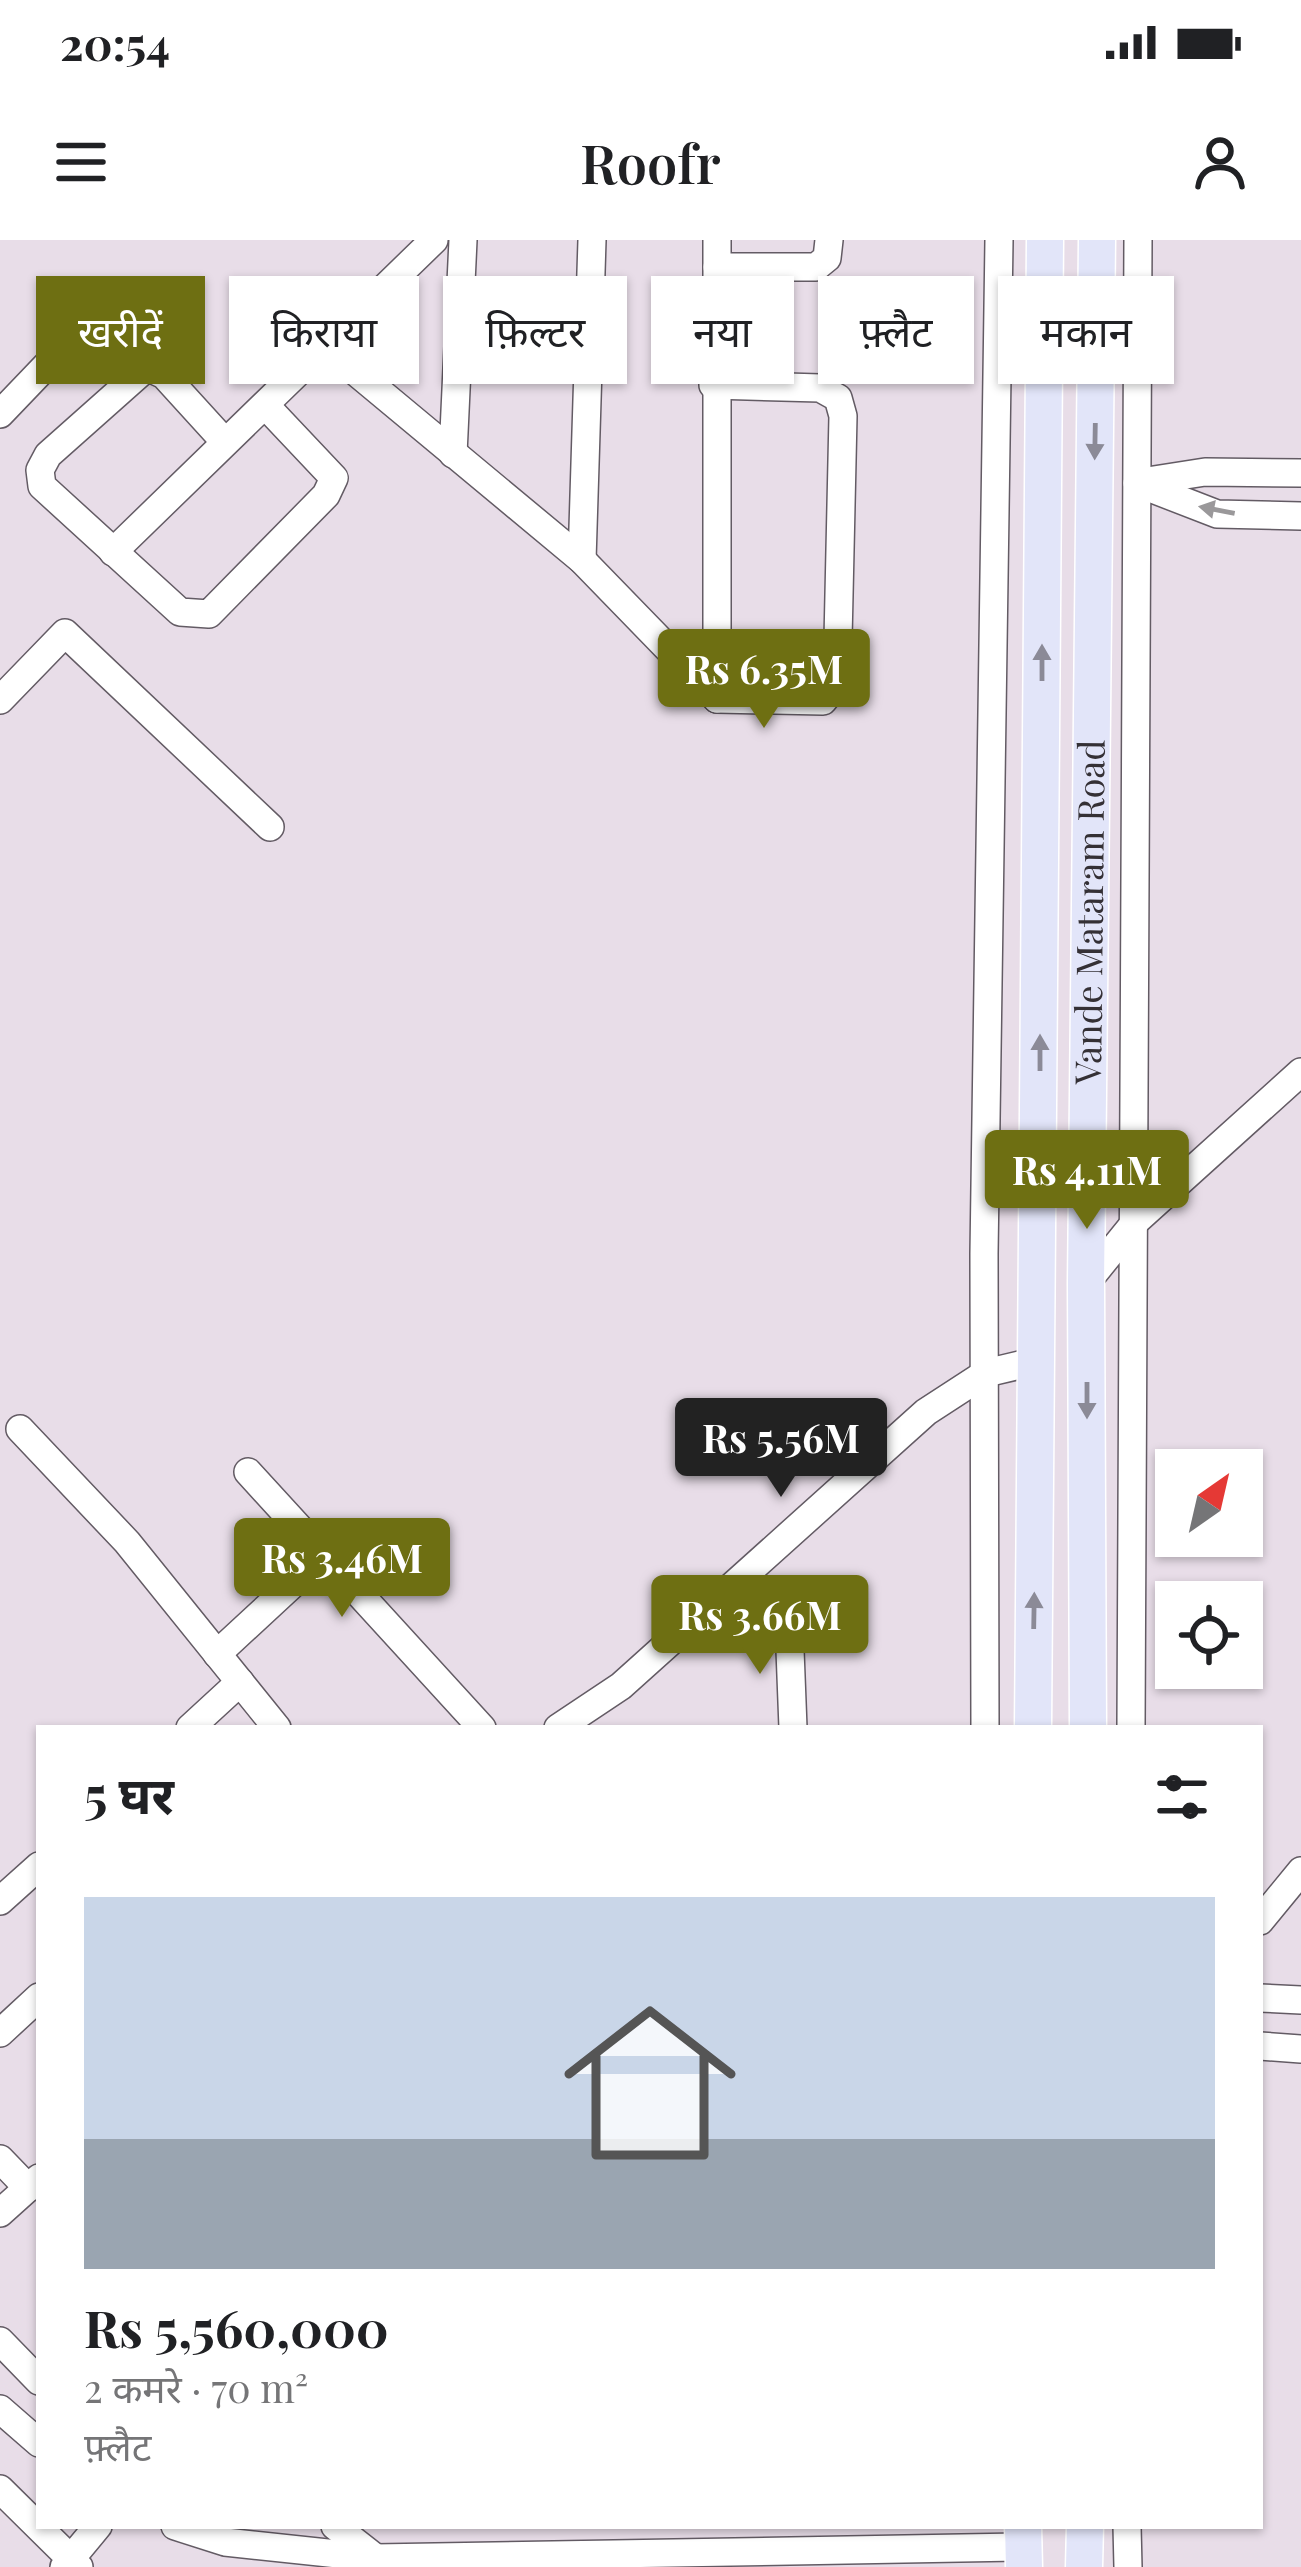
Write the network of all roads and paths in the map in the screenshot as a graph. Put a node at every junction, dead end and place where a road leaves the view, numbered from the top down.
1 (434, 240) edge
2 (463, 240) edge
3 (592, 240) edge
4 (829, 240) edge
5 (999, 240) edge
6 (1045, 240) edge
7 (1097, 240) edge
8 (1138, 240) edge
9 (717, 254) edge
10 (398, 276) edge
11 (36, 376) edge
12 (289, 384) edge
13 (370, 384) edge
14 (713, 385) junction
15 (266, 406) junction
16 (0, 414) edge
17 (225, 442) junction
18 (453, 454) junction
19 (1301, 472) edge
20 (1137, 483) junction
21 (1301, 516) edge
22 (113, 552) junction
23 (582, 560) junction
24 (716, 699) junction
25 (0, 700) edge
26 (270, 827) dead end
27 (1301, 1072) edge
28 (1137, 1220) junction
29 (1086, 1283) junction
30 (1037, 1361) junction
31 (986, 1373) junction
32 (20, 1429) dead end
33 (248, 1472) dead end
34 (326, 1554) junction
35 (789, 1624) dead end
36 (217, 1654) junction
37 (240, 1682) junction
38 (593, 1717) edge
39 (193, 1725) edge
40 (275, 1725) edge
41 (479, 1725) edge
42 (793, 1725) edge
43 (985, 1725) edge
44 (1033, 1725) edge
45 (1088, 1725) edge
46 (1131, 1725) edge
47 (36, 1869) edge
48 (1301, 1871) edge
49 (0, 1901) edge
50 (1263, 1917) edge
51 (1263, 1997) edge
52 (36, 2000) edge
53 (1301, 2000) edge
54 (0, 2032) edge
55 (1263, 2046) edge
56 (1301, 2049) edge
57 (0, 2159) edge
58 (33, 2183) edge
59 (0, 2213) edge
60 (0, 2342) edge
61 (36, 2378) edge
62 (0, 2409) edge
63 (36, 2440) edge
64 (0, 2489) edge
65 (36, 2528) edge
66 (37, 2529) edge
67 (96, 2529) edge
68 (184, 2529) edge
69 (338, 2529) edge
70 (484, 2529) edge
71 (1084, 2529) edge
72 (1127, 2529) edge
73 (1006, 2547) edge
74 (484, 2556) junction
75 (375, 2564) edge
76 (71, 2565) edge
77 (1084, 2567) edge
78 (1128, 2567) edge

1 - 10 street
2 - 18 street
3 - 23 street
4 - 9 street
5 - 31 street
30 -> 6 main road, Vande Mataram Road
7 -> 29 main road, Vande Mataram Road
8 - 20 street
9 - 14 street
11 - 16 street
12 - 15 street
13 - 18 street
14 - 24 street
14 - 24 street
15 - 17 street
15 - 22 street
17 - 22 street
17 - 22 street
18 - 23 street
19 - 20 street
21 -> 20 street
20 - 28 street
23 - 24 street
25 - 26 street
27 - 28 street
28 - 29 street
28 - 46 street
29 -> 45 main road, Vande Mataram Road
30 - 31 street
44 -> 30 main road, Vande Mataram Road
31 - 38 street
31 - 43 street
32 - 36 street
33 - 34 street
34 - 36 street
34 - 41 street
35 - 42 street
36 - 37 street
37 - 39 street
37 - 40 street
47 - 49 street
48 - 50 street
51 - 53 street
52 - 54 street
55 - 56 street
57 - 58 street
58 - 59 street
60 - 61 street
62 - 63 street
64 - 65 street
66 - 76 street
67 - 76 street
68 - 75 street
69 - 75 street
70 - 74 street
71 - 77 main road
72 - 78 street
73 - 74 street
74 - 75 street

